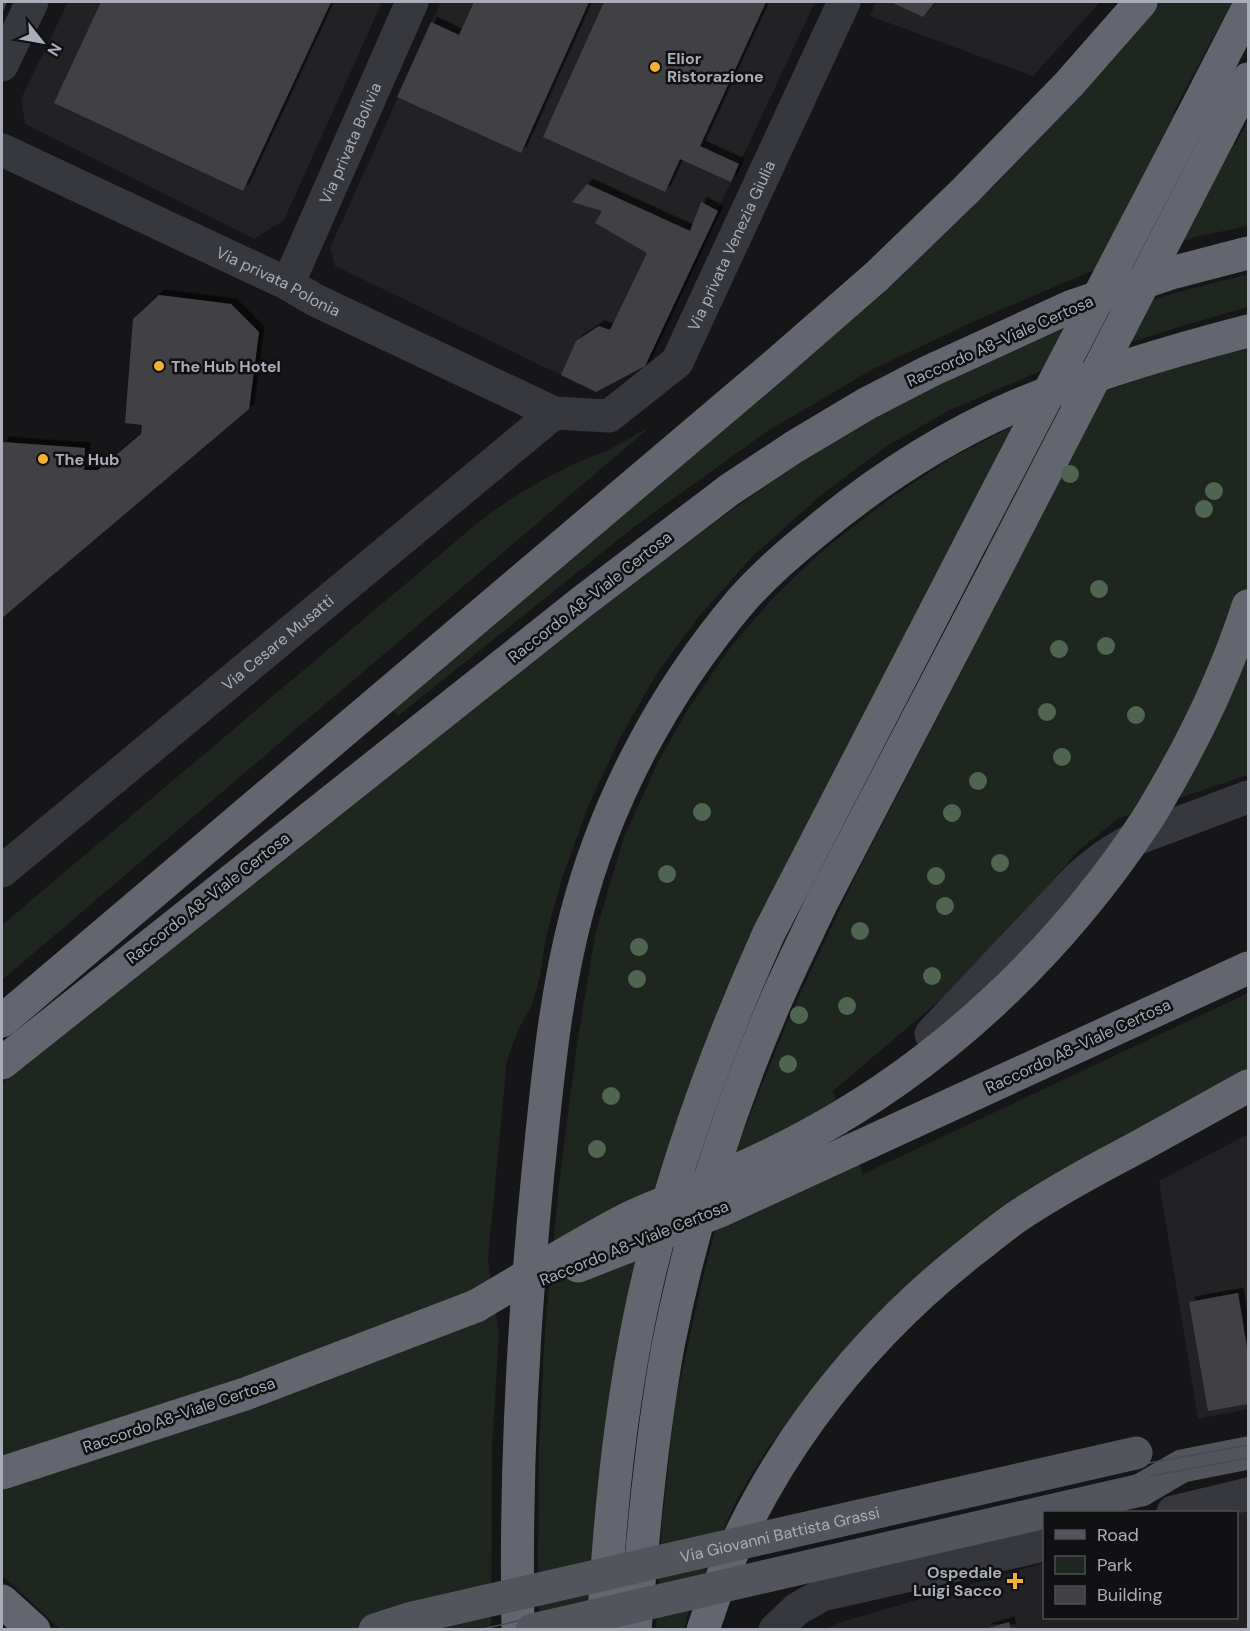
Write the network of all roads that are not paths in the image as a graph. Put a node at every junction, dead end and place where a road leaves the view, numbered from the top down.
1 (32, 2) edge
2 (412, 2) edge
3 (844, 2) edge
4 (1141, 2) edge
5 (1248, 8) edge
6 (2, 65) edge
7 (1248, 79) edge
8 (2, 150) edge
9 (1248, 253) edge
10 (288, 284) junction
11 (1248, 331) edge
12 (554, 413) junction
13 (1248, 606) edge
14 (1248, 797) edge
15 (2, 871) edge
16 (1248, 968) edge
17 (2, 1021) edge
18 (931, 1034) dead end
19 (2, 1063) edge
20 (1248, 1086) edge
21 (476, 1306) junction
22 (1248, 1454) edge
23 (1182, 1466) junction
24 (2, 1473) edge
25 (1248, 1494) edge
26 (1049, 1511) edge
27 (1177, 1511) edge
28 (1043, 1512) edge
29 (1043, 1545) edge
30 (2, 1601) edge
31 (34, 1629) edge
32 (375, 1629) edge
33 (518, 1629) edge
34 (532, 1629) edge
35 (603, 1629) edge
36 (635, 1629) edge
37 (703, 1629) edge
38 (776, 1629) edge

1 - 6 street
2 - 10 street, Via privata Bolivia
3 - 12 street, Via privata Venezia Giulia
4 - 17 highway
5 - 35 highway, bridge
7 - 36 highway, bridge
8 - 10 street, Via privata Polonia
9 - 19 highway, Raccordo A8-Viale Certosa
10 - 12 street, Via privata Polonia
11 - 33 highway
12 - 15 street, Via Cesare Musatti
13 - 21 highway, bridge
14 - 18 street
16 - 21 highway, Raccordo A8-Viale Certosa, bridge
20 - 37 highway
21 - 24 highway, Raccordo A8-Viale Certosa
22 - 23 main road, Via Giovanni Battista Grassi
23 - 26 main road, Via Giovanni Battista Grassi, bridge
23 - 32 main road, Via Giovanni Battista Grassi, bridge
25 - 27 street
28 - 34 main road, Via Giovanni Battista Grassi, bridge
29 - 38 street
30 - 31 highway

